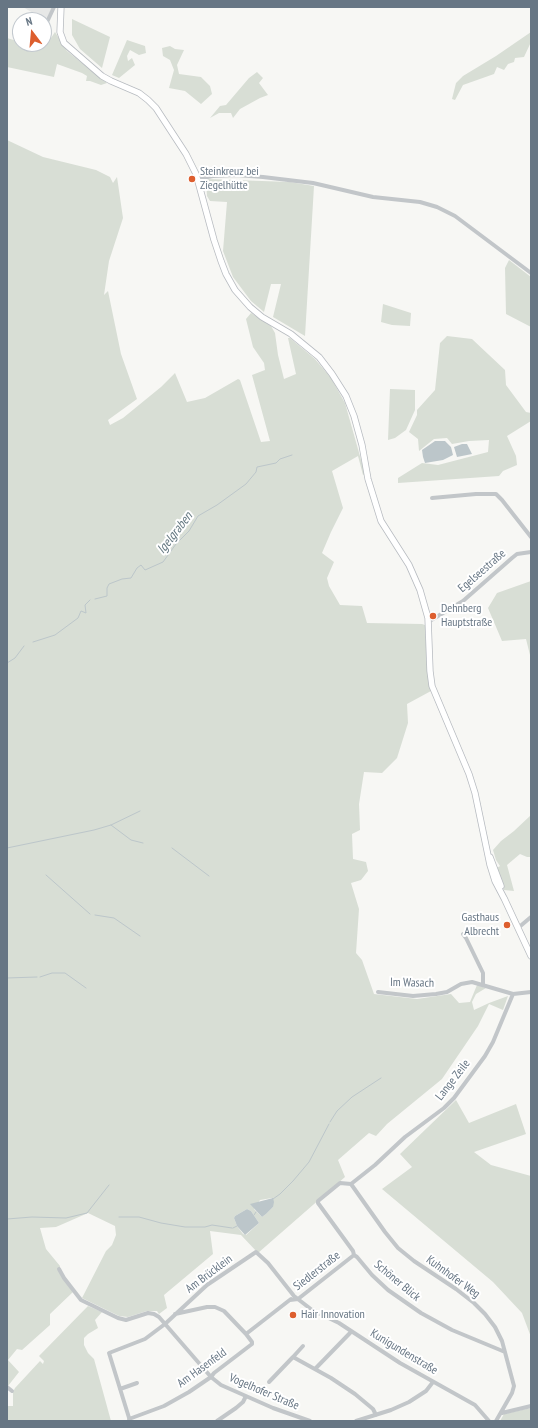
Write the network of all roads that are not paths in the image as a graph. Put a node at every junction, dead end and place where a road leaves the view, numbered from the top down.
1 (61, 7) edge
2 (198, 179) junction
3 (531, 273) edge
4 (432, 498) dead end
5 (531, 537) edge
6 (531, 552) edge
7 (428, 622) junction
8 (486, 847) junction
9 (505, 900) junction
10 (531, 917) edge
11 (518, 928) junction
12 (463, 934) dead end
13 (531, 956) edge
14 (483, 985) junction
15 (378, 992) dead end
16 (531, 992) edge
17 (513, 994) junction
18 (351, 1184) junction
19 (256, 1252) joint
20 (354, 1255) junction
21 (59, 1268) dead end
22 (294, 1296) junction
23 (298, 1299) junction
24 (290, 1300) junction
25 (175, 1314) junction
26 (165, 1324) junction
27 (350, 1333) dead end
28 (246, 1334) junction
29 (303, 1346) dead end
30 (505, 1352) junction
31 (293, 1357) junction
32 (315, 1369) junction
33 (211, 1377) junction
34 (269, 1382) dead end
35 (433, 1382) junction
36 (137, 1383) dead end
37 (7, 1387) edge
38 (120, 1389) junction
39 (12, 1391) dead end
40 (246, 1396) junction
41 (531, 1406) edge
42 (502, 1413) junction
43 (376, 1415) junction
44 (129, 1420) edge
45 (217, 1421) edge
46 (310, 1421) edge
47 (356, 1421) edge
48 (489, 1421) edge
49 (496, 1421) edge

1 - 2 street
2 - 3 street
2 - 7 street
4 - 5 street
6 - 7 street, Egelseestraße
7 - 8 street
8 - 9 street
8 - 9 street
9 - 11 street
10 - 11 street
11 - 13 street
12 - 14 street
14 - 15 street, Im Wasach
14 - 17 street, Im Wasach
16 - 17 street
17 - 18 street, Lange Zeile
18 - 20 street, Schöner Blick
18 - 30 street, Kuhnhofer Weg
19 - 22 street, Kunigundenstraße
19 - 25 street, Am Brücklein
20 - 23 street, Siedlerstraße
20 - 30 street, Schöner Blick
21 - 26 street, Vogelhofer Straße
22 - 23 street, Kunigundenstraße
22 - 24 street, Siedlerstraße
23 - 24 street, Siedlerstraße
23 - 35 street, Kunigundenstraße
24 - 28 street, Siedlerstraße
25 - 26 street, Am Brücklein
25 - 28 street
26 - 33 street, Vogelhofer Straße
26 - 38 street, Am Brücklein
27 - 32 street
28 - 33 street, Am Hasenfeld
29 - 31 street
30 - 42 street, Kuhnhofer Weg
31 - 32 street
31 - 34 street
32 - 43 street
33 - 40 street, Vogelhofer Straße
33 - 44 street, Am Hasenfeld
35 - 43 street
35 - 48 street, Kunigundenstraße
36 - 38 street
37 - 39 street
38 - 44 street
40 - 45 street
40 - 46 street, Vogelhofer Straße
41 - 42 street
42 - 49 street, Kuhnhofer Weg
43 - 47 street

